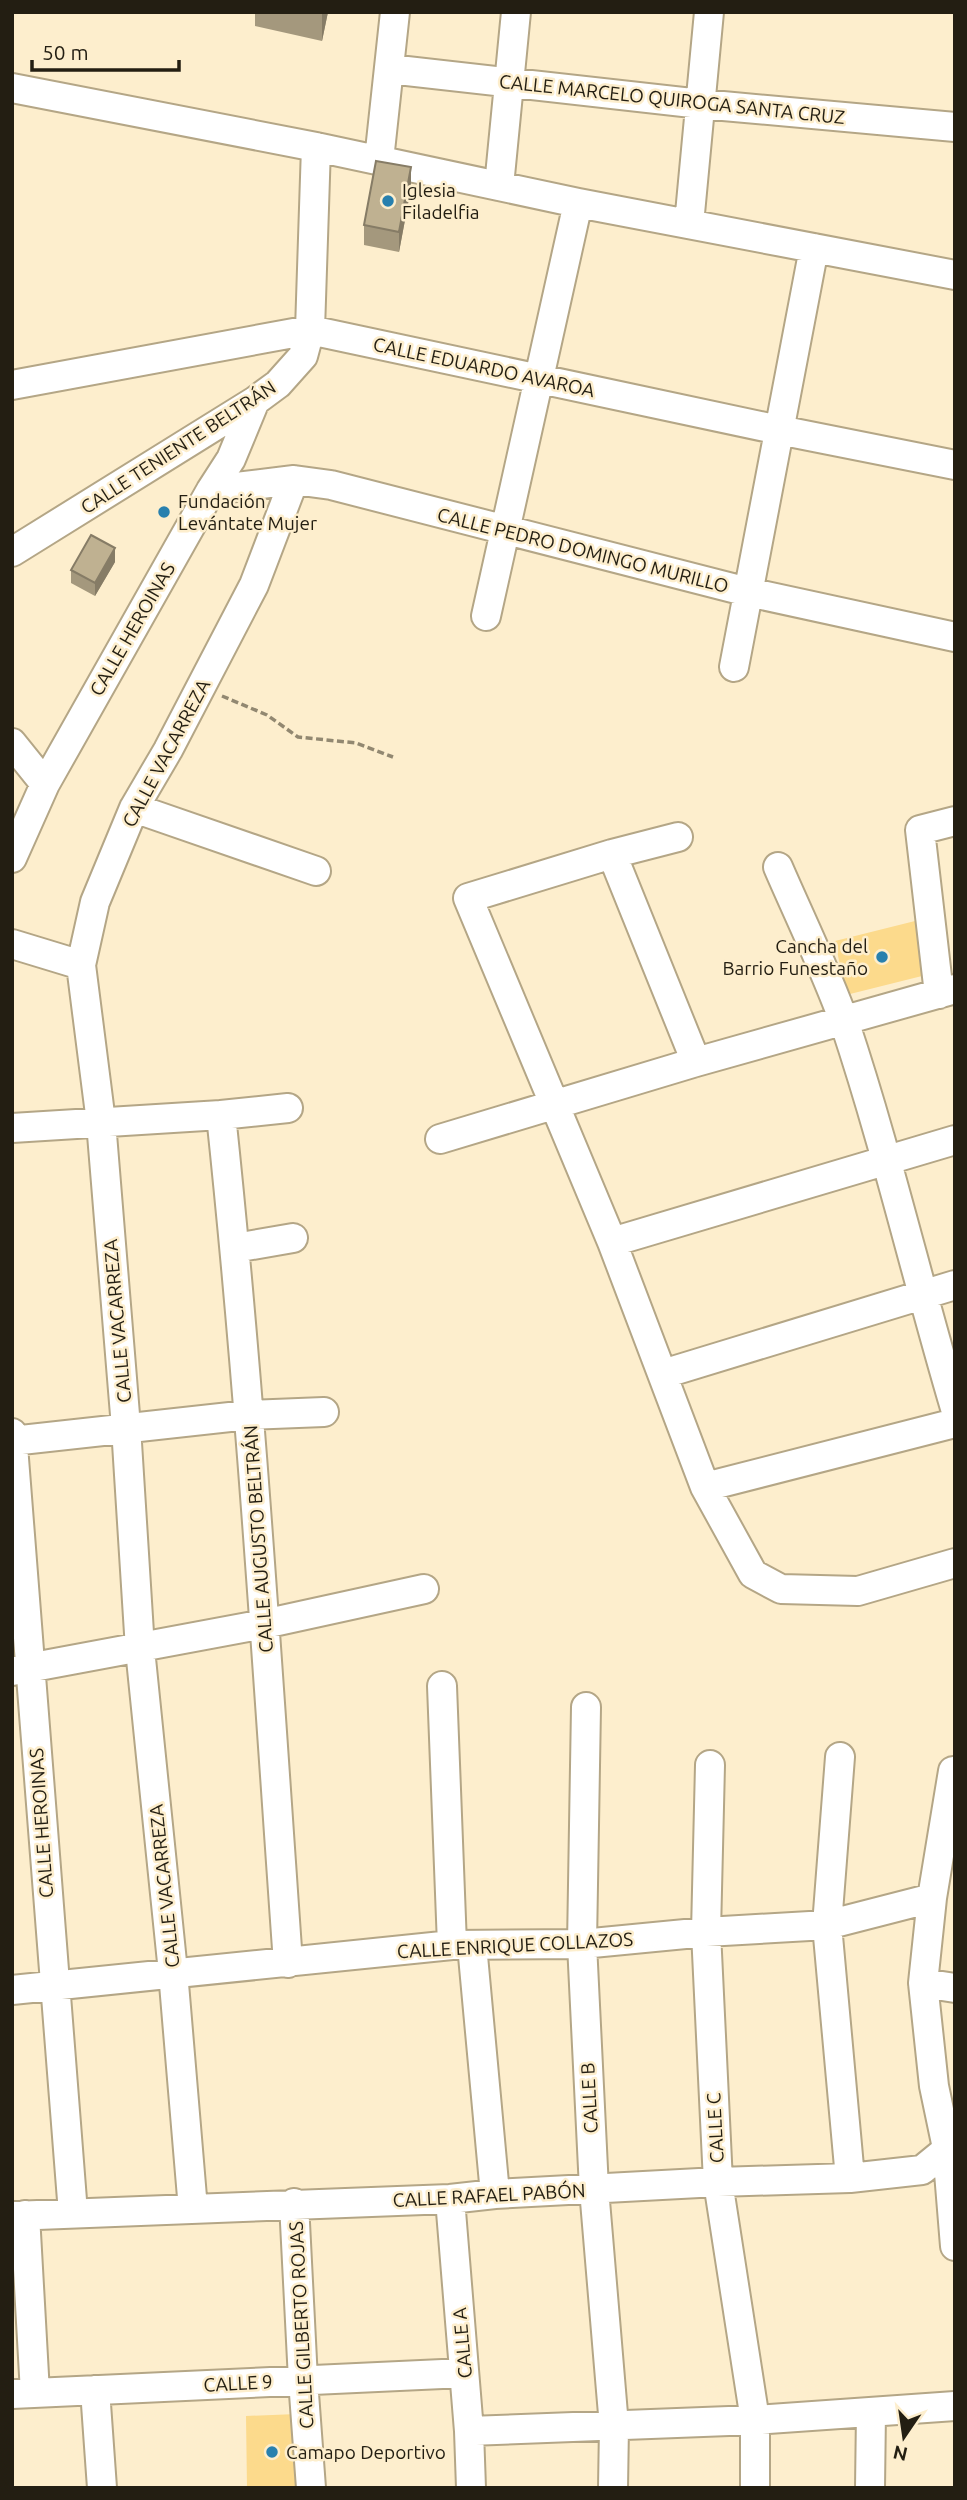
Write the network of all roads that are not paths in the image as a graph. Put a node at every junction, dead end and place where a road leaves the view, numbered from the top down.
1 (395, 12) edge
2 (516, 12) edge
3 (709, 12) edge
4 (389, 69) junction
5 (510, 81) junction
6 (12, 88) edge
7 (701, 104) junction
8 (955, 127) edge
9 (316, 147) junction
10 (379, 160) junction
11 (499, 186) junction
12 (578, 203) junction
13 (689, 224) junction
14 (814, 248) junction
15 (955, 275) edge
16 (310, 330) junction
17 (539, 379) junction
18 (12, 385) edge
19 (255, 401) junction
20 (779, 430) junction
21 (955, 465) edge
22 (294, 480) junction
23 (211, 490) junction
24 (505, 530) junction
25 (12, 552) edge
26 (748, 592) junction
27 (486, 616) dead end
28 (955, 637) edge
29 (734, 667) dead end
30 (12, 743) edge
31 (46, 784) junction
32 (134, 808) junction
33 (955, 821) edge
34 (678, 837) dead end
35 (612, 854) junction
36 (12, 858) edge
37 (778, 867) dead end
38 (316, 871) dead end
39 (12, 944) edge
40 (82, 965) junction
41 (947, 992) edge
42 (844, 1021) junction
43 (696, 1062) junction
44 (555, 1104) junction
45 (288, 1108) dead end
46 (221, 1115) junction
47 (101, 1122) junction
48 (12, 1128) edge
49 (440, 1139) dead end
50 (955, 1140) edge
51 (886, 1160) junction
52 (293, 1238) dead end
53 (612, 1242) junction
54 (235, 1248) junction
55 (955, 1285) edge
56 (921, 1295) junction
57 (663, 1374) junction
58 (955, 1408) edge
59 (324, 1412) dead end
60 (248, 1415) junction
61 (955, 1423) edge
62 (126, 1427) junction
63 (12, 1433) edge
64 (13, 1441) edge
65 (705, 1487) junction
66 (955, 1563) edge
67 (424, 1589) dead end
68 (264, 1625) junction
69 (140, 1649) junction
70 (21, 1669) edge
71 (442, 1686) dead end
72 (586, 1707) dead end
73 (840, 1757) dead end
74 (710, 1765) dead end
75 (953, 1771) edge
76 (932, 1898) junction
77 (827, 1926) junction
78 (706, 1932) junction
79 (582, 1944) junction
80 (462, 1945) junction
81 (288, 1963) junction
82 (173, 1972) junction
83 (923, 1983) junction
84 (54, 1987) junction
85 (955, 1988) edge
86 (12, 1990) edge
87 (951, 2145) edge
88 (850, 2178) junction
89 (718, 2182) junction
90 (594, 2189) junction
91 (495, 2194) junction
92 (450, 2199) junction
93 (294, 2203) junction
94 (193, 2209) junction
95 (73, 2213) junction
96 (18, 2216) edge
97 (955, 2246) edge
98 (464, 2373) junction
99 (303, 2380) junction
100 (95, 2390) junction
101 (24, 2394) edge
102 (955, 2406) edge
103 (871, 2412) junction
104 (755, 2420) junction
105 (614, 2426) junction
106 (469, 2431) junction
107 (102, 2488) edge
108 (311, 2488) edge
109 (471, 2488) edge
110 (613, 2488) edge
111 (755, 2488) edge
112 (870, 2488) edge

1 - 4 street
2 - 5 street
3 - 7 street
4 - 5 street, CALLE MARCELO QUIROGA SANTA CRUZ
4 - 10 street
5 - 7 street, CALLE MARCELO QUIROGA SANTA CRUZ
5 - 11 street
6 - 9 street
7 - 8 street, CALLE MARCELO QUIROGA SANTA CRUZ
7 - 13 street
9 - 10 street
9 - 16 street, CALLE TENIENTE BELTRÁN
10 - 11 street
11 - 12 street
12 - 13 street
12 - 17 street
13 - 14 street
14 - 15 street
14 - 20 street
16 - 17 street, CALLE EDUARDO AVAROA
16 - 18 street, CALLE EDUARDO AVAROA
16 - 19 street, CALLE TENIENTE BELTRÁN
17 - 20 street, CALLE EDUARDO AVAROA
17 - 24 street
19 - 23 street, CALLE HEROINAS
19 - 25 street, CALLE TENIENTE BELTRÁN
20 - 21 street, CALLE EDUARDO AVAROA
20 - 26 street
22 - 23 street, CALLE PEDRO DOMINGO MURILLO
22 - 24 street, CALLE PEDRO DOMINGO MURILLO
22 - 32 street, CALLE VACARREZA
23 - 31 street, CALLE HEROINAS
24 - 26 street, CALLE PEDRO DOMINGO MURILLO
24 - 27 street
26 - 28 street, CALLE PEDRO DOMINGO MURILLO
26 - 29 street
30 - 31 street
31 - 36 street, CALLE HEROINAS
32 - 38 street
32 - 40 street, CALLE VACARREZA
33 - 41 street
34 - 35 street
35 - 43 street
35 - 44 street
37 - 42 street
39 - 40 street
40 - 47 street, CALLE VACARREZA
41 - 42 street
42 - 43 street
42 - 51 street
43 - 44 street
44 - 49 street
44 - 53 street
45 - 46 street
46 - 47 street
46 - 54 street, CALLE AUGUSTO BELTRÁN
47 - 48 street
47 - 62 street, CALLE VACARREZA
50 - 51 street
51 - 53 street
51 - 56 street
52 - 54 street
53 - 57 street
54 - 60 street, CALLE AUGUSTO BELTRÁN
55 - 56 street
56 - 57 street
56 - 58 street
57 - 65 street
59 - 60 street
60 - 62 street
60 - 68 street, CALLE AUGUSTO BELTRÁN
61 - 65 street
62 - 64 street
62 - 69 street, CALLE VACARREZA
63 - 64 street, CALLE HEROINAS
64 - 70 street, CALLE HEROINAS
65 - 66 street
67 - 68 street
68 - 69 street
68 - 81 street, CALLE AUGUSTO BELTRÁN
69 - 70 street
69 - 82 street, CALLE VACARREZA
70 - 84 street, CALLE HEROINAS
71 - 80 street
72 - 79 street, CALLE B
73 - 77 street
74 - 78 street, CALLE C
75 - 76 street
76 - 77 street, CALLE ENRIQUE COLLAZOS
76 - 83 street
77 - 78 street, CALLE ENRIQUE COLLAZOS
77 - 88 street
78 - 79 street, CALLE ENRIQUE COLLAZOS
78 - 89 street, CALLE C
79 - 80 street, CALLE ENRIQUE COLLAZOS
79 - 90 street, CALLE B
80 - 81 street, CALLE ENRIQUE COLLAZOS
80 - 91 street
81 - 82 street, CALLE ENRIQUE COLLAZOS
82 - 84 street, CALLE ENRIQUE COLLAZOS
82 - 94 street, CALLE VACARREZA
83 - 85 street
83 - 87 street
84 - 86 street, CALLE ENRIQUE COLLAZOS
84 - 95 street, CALLE HEROINAS
87 - 88 street, CALLE RAFAEL PABÓN
87 - 97 street
88 - 89 street, CALLE RAFAEL PABÓN
89 - 90 street, CALLE RAFAEL PABÓN
89 - 104 street, CALLE C
90 - 91 street, CALLE RAFAEL PABÓN
90 - 105 street, CALLE B
91 - 92 street, CALLE RAFAEL PABÓN
92 - 93 street, CALLE RAFAEL PABÓN
92 - 98 street, CALLE A
93 - 94 street, CALLE RAFAEL PABÓN
93 - 99 street, CALLE GILBERTO ROJAS
94 - 95 street, CALLE RAFAEL PABÓN
95 - 96 street, CALLE RAFAEL PABÓN
96 - 101 street
98 - 99 street, CALLE 9
98 - 106 street, CALLE A
99 - 100 street, CALLE 9
99 - 108 street, CALLE GILBERTO ROJAS
100 - 101 street, CALLE 9
100 - 107 street
102 - 103 street
103 - 104 street
103 - 112 street
104 - 105 street
104 - 111 street, CALLE C
105 - 106 street
105 - 110 street, CALLE B
106 - 109 street, CALLE A

